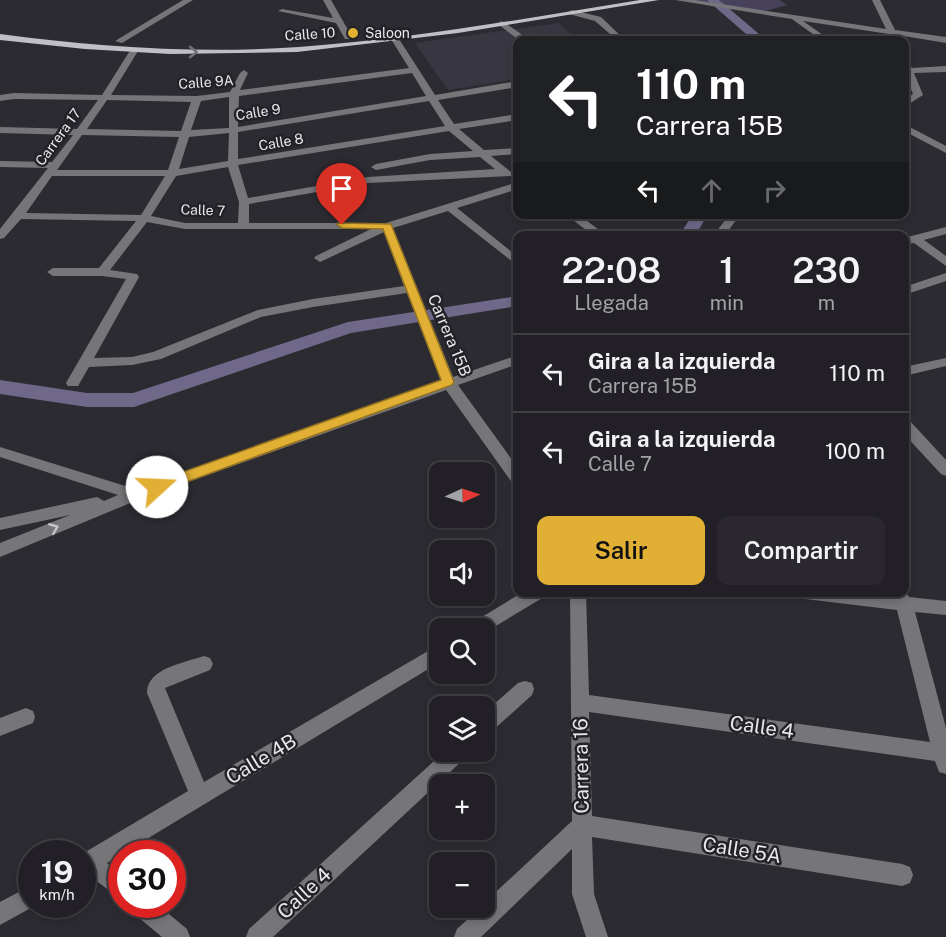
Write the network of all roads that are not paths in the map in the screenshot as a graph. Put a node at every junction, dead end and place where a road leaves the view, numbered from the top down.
1 (189, 0) edge
2 (327, 0) edge
3 (655, 0) edge
4 (679, 0) edge
5 (876, 0) edge
6 (610, 3) edge
7 (282, 10) dead end
8 (572, 12) junction
9 (791, 17) junction
10 (598, 19) junction
11 (337, 21) junction
12 (514, 21) junction
13 (888, 22) junction
14 (502, 23) junction
15 (0, 27) edge
16 (946, 31) edge
17 (519, 36) edge
18 (521, 36) edge
19 (617, 36) edge
20 (820, 36) edge
21 (895, 36) edge
22 (0, 37) edge
23 (348, 37) junction
24 (909, 37) edge
25 (395, 39) junction
26 (946, 40) edge
27 (119, 41) junction
28 (134, 51) junction
29 (946, 69) edge
30 (413, 70) junction
31 (909, 71) joint
32 (244, 73) dead end
33 (513, 85) edge
34 (909, 90) edge
35 (234, 94) junction
36 (918, 95) junction
37 (105, 97) junction
38 (0, 98) edge
39 (430, 98) junction
40 (196, 99) junction
41 (909, 101) edge
42 (513, 118) edge
43 (451, 128) junction
44 (909, 129) edge
45 (0, 130) edge
46 (235, 130) junction
47 (77, 132) junction
48 (184, 134) junction
49 (946, 150) edge
50 (513, 151) edge
51 (480, 154) junction
52 (0, 164) edge
53 (233, 165) junction
54 (376, 167) dead end
55 (51, 169) junction
56 (504, 172) junction
57 (172, 173) junction
58 (513, 179) edge
59 (513, 185) edge
60 (244, 202) junction
61 (450, 207) junction
62 (18, 216) junction
63 (144, 218) junction
64 (577, 219) edge
65 (732, 219) edge
66 (243, 226) junction
67 (387, 226) junction
68 (946, 230) edge
69 (595, 231) edge
70 (722, 231) edge
71 (0, 236) edge
72 (910, 241) edge
73 (320, 258) dead end
74 (513, 259) edge
75 (946, 262) edge
76 (53, 272) dead end
77 (102, 272) junction
78 (946, 278) edge
79 (411, 289) junction
80 (909, 289) edge
81 (513, 360) edge
82 (946, 362) edge
83 (85, 363) junction
84 (909, 371) edge
85 (448, 382) junction
86 (73, 383) dead end
87 (909, 429) edge
88 (0, 452) edge
89 (943, 462) edge
90 (513, 473) edge
91 (135, 495) junction
92 (0, 524) edge
93 (0, 550) edge
94 (530, 597) edge
95 (578, 597) edge
96 (884, 597) edge
97 (900, 598) edge
98 (946, 608) edge
99 (495, 618) edge
100 (429, 659) edge
101 (204, 664) dead end
102 (525, 688) dead end
103 (580, 702) junction
104 (940, 713) edge
105 (495, 716) edge
106 (26, 717) dead end
107 (0, 727) edge
108 (945, 759) edge
109 (446, 762) edge
110 (200, 795) junction
111 (582, 825) junction
112 (96, 858) edge
113 (902, 874) dead end
114 (18, 904) edge
115 (0, 914) edge
116 (156, 918) edge
117 (178, 937) edge
118 (257, 937) edge
119 (465, 937) edge
120 (597, 937) edge

1 - 27 street
2 - 11 street
3 - 6 main road, Calle 10
4 - 9 street
5 - 13 street
6 - 8 main road, Calle 10
6 - 10 street
6 - 23 main road, Calle 10
7 - 11 street
8 - 10 street
8 - 12 main road, Calle 10
9 - 20 street
9 - 21 street
10 - 19 street
11 - 23 street
12 - 14 main road, Calle 10
12 - 18 street
13 - 16 street
13 - 21 street
14 - 17 street
14 - 25 main road, Calle 10
15 - 27 main road, Calle 10
22 - 28 main road, Calle 10
23 - 27 main road, Calle 10
24 - 26 street
28 -> 25 main road, Calle 10
25 - 30 street
28 - 37 street, Carrera 17
29 - 31 street
30 - 35 street, Calle 9A
30 - 39 street
31 - 36 street
32 - 35 street
33 - 39 street, Calle 9
34 - 36 street
35 - 40 street, Calle 9A
35 - 46 street
36 - 41 street
37 - 38 street, Calle 9A
37 - 40 street, Calle 9A
37 - 47 street, Carrera 17
39 - 43 street
39 - 46 street, Calle 9
40 - 48 street
42 - 43 street, Calle 8
43 - 51 street
43 - 53 street, Calle 8
44 - 49 street
45 - 47 street, Calle 9
46 - 48 street, Calle 9
46 - 53 street
47 - 48 street, Calle 9
47 - 55 street, Carrera 17
48 - 57 street
50 - 51 street
51 - 54 street
51 - 56 street
52 - 55 street, Calle 8
53 - 57 street, Calle 8
53 - 60 street
55 - 57 street, Calle 8
55 - 62 street, Carrera 17
56 - 58 street
56 - 60 street, Calle 7
57 - 63 street
59 - 61 street
60 - 66 street
61 - 67 street
61 - 74 street
62 - 63 street, Calle 7
62 - 71 street, Carrera 17
63 - 66 street, Calle 7
63 - 77 street
64 - 69 street
65 - 70 street
66 - 67 street, Calle 7
67 - 73 street
67 - 79 street, Carrera 15B
68 - 72 street
72 - 75 street
76 - 77 street
77 - 83 street
78 - 80 street
79 - 83 street
79 - 85 street, Carrera 15B
81 - 85 street
82 - 84 street
83 - 86 street
85 - 90 street, Carrera 15B
85 - 91 street
87 - 89 street
88 - 91 street
91 - 92 street
93 -> 91 street
94 - 99 street
95 - 103 street, Carrera 16
96 - 97 street
97 - 98 street
97 - 104 street
100 - 110 street, Calle 4B
101 - 110 street
102 - 105 street
103 - 108 street, Calle 4
103 - 111 street, Carrera 16
104 - 108 street
106 - 107 street
109 - 118 street, Calle 4
110 - 112 street, Calle 4B
111 - 113 street, Calle 5A
111 - 119 street
111 - 120 street, Carrera 16
114 - 115 street
116 - 117 street

